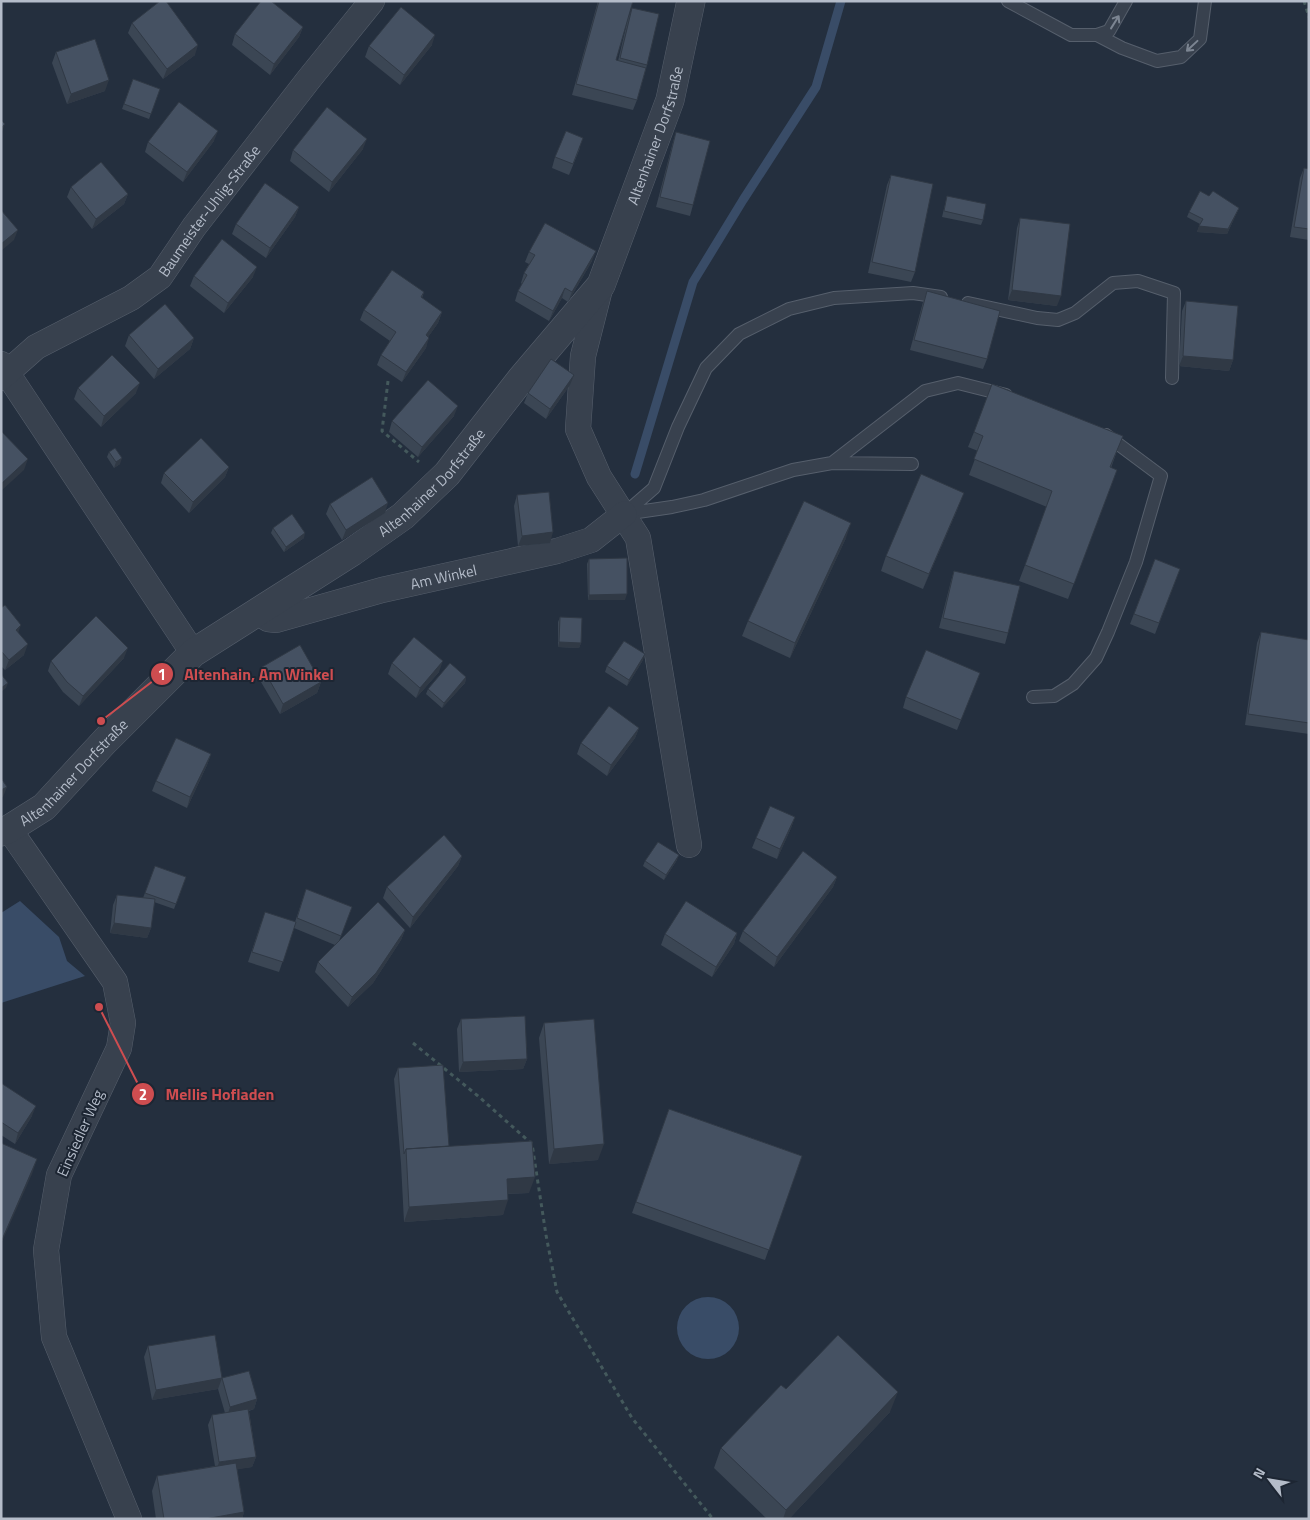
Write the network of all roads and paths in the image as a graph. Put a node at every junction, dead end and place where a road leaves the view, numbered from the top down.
1 (372, 1) edge
2 (691, 1) edge
3 (1008, 1) edge
4 (1126, 1) edge
5 (1205, 1) edge
6 (1304, 1) edge
7 (1309, 17) edge
8 (1097, 35) junction
9 (601, 286) junction
10 (3, 372) edge
11 (1172, 378) dead end
12 (388, 380) dead end
13 (1017, 399) edge
14 (1090, 429) edge
15 (832, 463) junction
16 (912, 464) dead end
17 (440, 480) junction
18 (624, 514) junction
19 (258, 611) junction
20 (193, 652) junction
21 (1033, 697) dead end
22 (5, 830) edge
23 (689, 845) dead end
24 (413, 1043) dead end
25 (129, 1519) edge
26 (713, 1519) edge

1 - 10 street, Baumeister-Uhlig-Straße
2 - 9 street, Altenhainer Dorfstraße
3 - 8 lane
8 -> 4 lane
5 -> 8 lane
6 - 7 path
9 - 17 street, Altenhainer Dorfstraße
9 - 18 street
10 - 20 street, Baumeister-Uhlig-Straße
11 - 18 lane
12 - 17 path
13 - 15 lane
14 - 21 lane
15 - 16 lane
15 - 18 lane
17 - 19 street, Altenhainer Dorfstraße
18 - 19 street, Am Winkel
18 - 23 street
19 - 20 street, Altenhainer Dorfstraße
20 - 22 street, Altenhainer Dorfstraße
22 - 25 street, Einsiedler Weg
24 - 26 path

